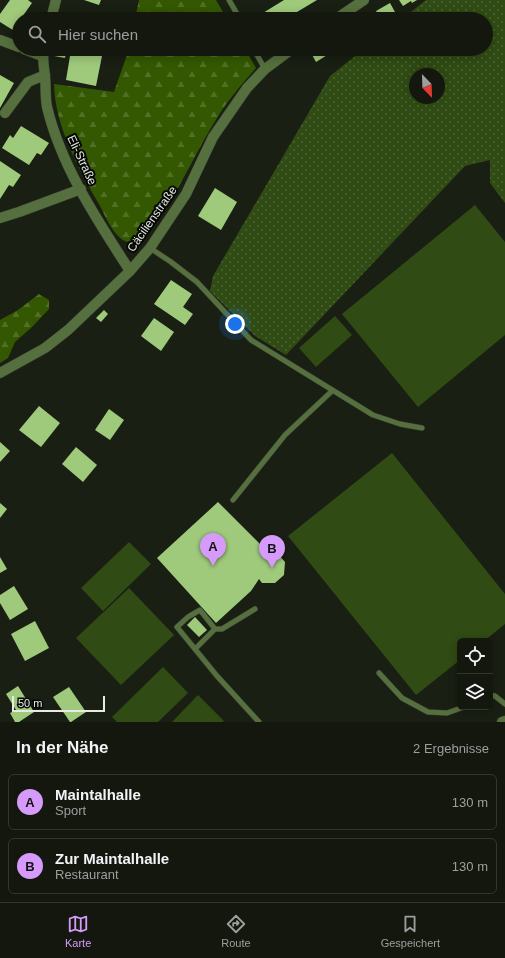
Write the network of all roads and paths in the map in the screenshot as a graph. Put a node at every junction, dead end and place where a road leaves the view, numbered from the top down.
1 (56, 0) edge
2 (229, 0) edge
3 (364, 0) edge
4 (353, 3) edge
5 (53, 12) edge
6 (236, 12) edge
7 (343, 12) edge
8 (0, 40) edge
9 (12, 44) edge
10 (43, 56) edge
11 (258, 56) edge
12 (283, 56) edge
13 (265, 69) junction
14 (45, 75) junction
15 (5, 113) dead end
16 (80, 189) junction
17 (0, 218) edge
18 (150, 248) junction
19 (130, 271) junction
20 (0, 373) edge
21 (332, 391) junction
22 (422, 428) dead end
23 (233, 500) dead end
24 (255, 609) dead end
25 (215, 629) junction
26 (195, 649) junction
27 (379, 673) dead end
28 (493, 696) edge
29 (505, 704) edge
30 (457, 710) edge
31 (505, 721) edge
32 (259, 722) edge
33 (502, 722) edge

1 - 5 street
2 - 6 lane
3 - 4 street
4 - 7 street
8 - 9 street
10 - 14 street, Eli-Straße
11 - 13 lane
12 - 13 street, Cäcilienstraße
13 - 18 street, Cäcilienstraße
14 - 15 street
14 - 16 street, Eli-Straße
16 - 17 street
16 - 19 street, Eli-Straße
18 - 19 street, Cäcilienstraße
18 - 21 lane
19 - 20 street, Cäcilienstraße
21 - 22 lane
21 - 23 lane
24 - 25 lane
25 - 26 lane
25 - 26 lane
26 - 32 lane
27 - 30 lane
28 - 29 lane
31 - 33 street

